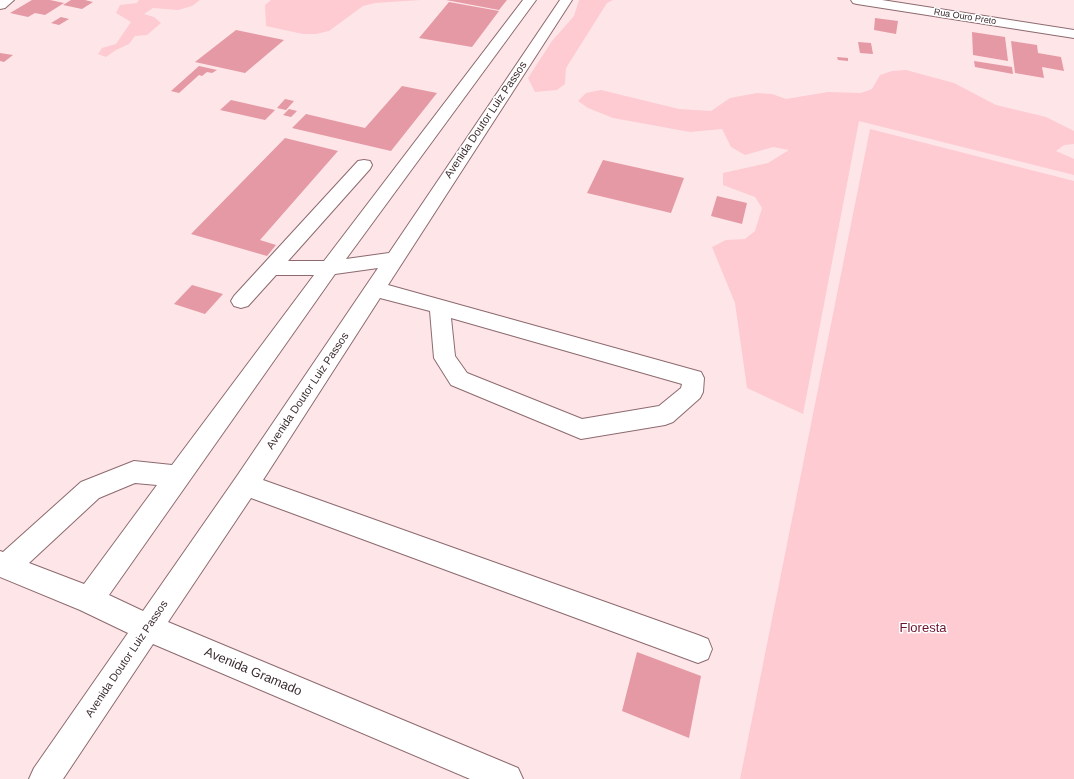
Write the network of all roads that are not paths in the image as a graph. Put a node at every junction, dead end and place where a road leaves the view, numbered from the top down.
1 (8, 0) edge
2 (530, 0) edge
3 (566, 0) edge
4 (857, 0) edge
5 (0, 5) edge
6 (1074, 34) edge
7 (364, 165) dead end
8 (393, 259) junction
9 (270, 268) junction
10 (329, 268) junction
11 (375, 289) junction
12 (241, 301) dead end
13 (440, 307) junction
14 (179, 477) junction
15 (246, 484) junction
16 (3, 565) edge
17 (89, 600) junction
18 (148, 628) junction
19 (698, 650) dead end
20 (45, 779) edge
21 (507, 779) edge

1 - 5 street
2 - 10 street
3 - 8 street, Avenida Doutor Luiz Passos
4 - 6 street, Rua Ouro Preto
7 - 9 street
8 - 10 street
8 - 11 street, Avenida Doutor Luiz Passos
9 - 10 street
9 - 12 street
10 - 14 street
11 - 13 street
11 - 15 street, Avenida Doutor Luiz Passos
13 - 13 street
14 - 16 street
14 - 17 street
15 - 18 street, Avenida Doutor Luiz Passos
15 - 19 street
16 - 17 street, Avenida Gramado
17 - 18 street, Avenida Gramado
18 - 20 street, Avenida Doutor Luiz Passos
18 - 21 street, Avenida Gramado

